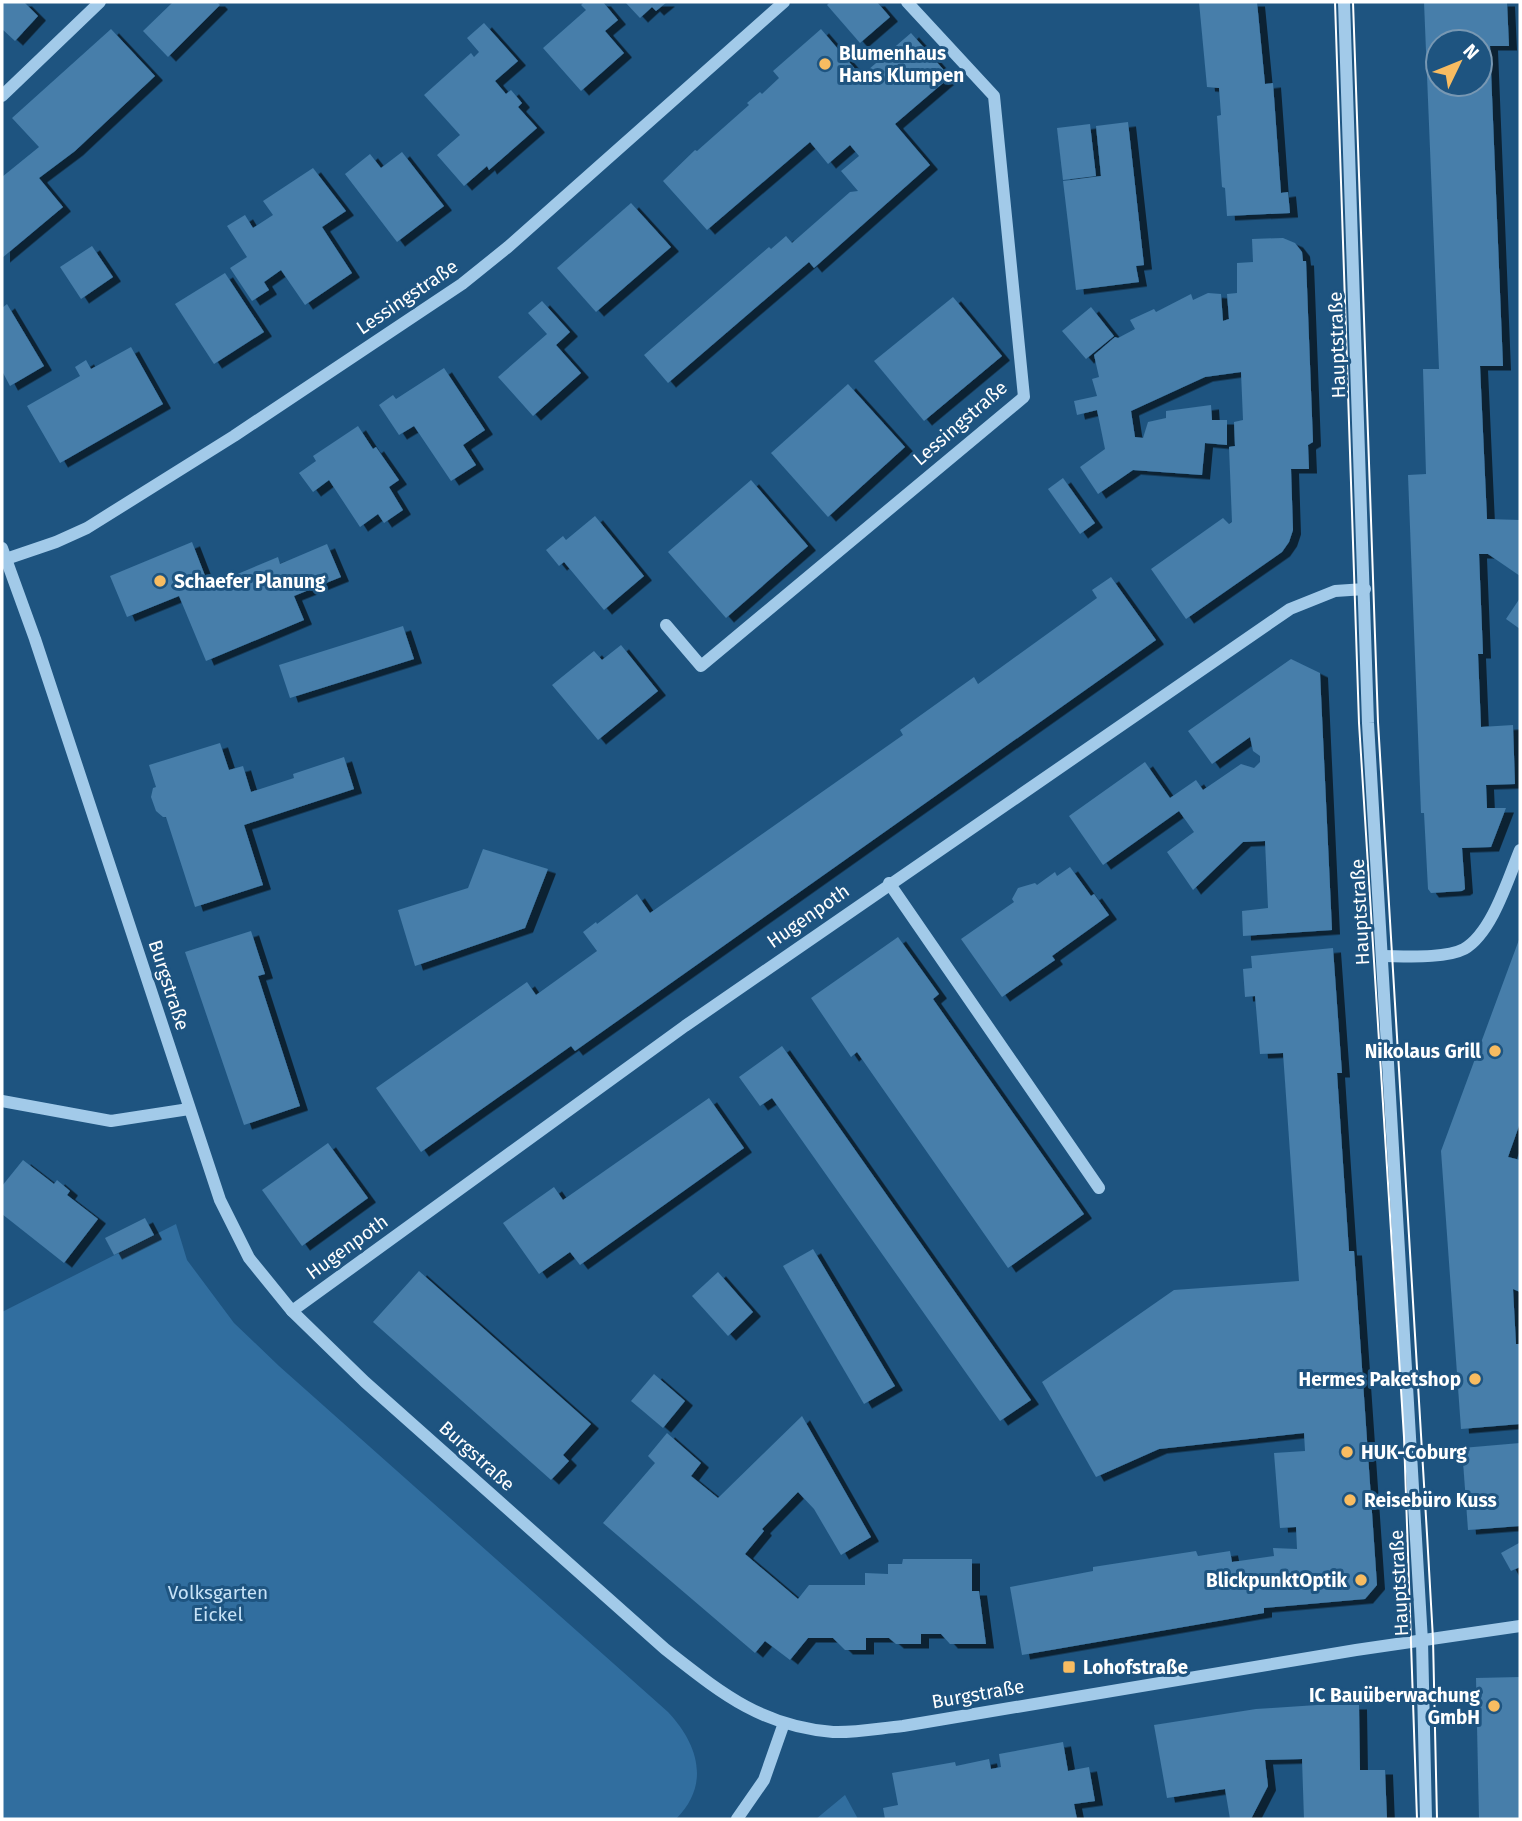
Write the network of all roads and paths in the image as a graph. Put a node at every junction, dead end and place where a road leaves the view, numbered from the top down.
1 (100, 2) edge
2 (907, 2) edge
3 (1344, 2) edge
4 (777, 4) edge
5 (2, 96) edge
6 (4, 554) edge
7 (1365, 589) junction
8 (666, 625) dead end
9 (1520, 850) edge
10 (889, 883) junction
11 (1382, 956) junction
12 (2, 1101) edge
13 (189, 1109) junction
14 (1099, 1188) dead end
15 (292, 1311) junction
16 (1520, 1626) edge
17 (1422, 1641) junction
18 (784, 1723) junction
19 (737, 1819) edge
20 (1426, 1819) edge

1 - 5 street
2 - 8 street, Lessingstraße
3 - 7 street, Hauptstraße
4 - 6 street, Lessingstraße
6 - 13 street, Burgstraße
7 - 10 street, Hugenpoth
7 - 11 street, Hauptstraße
9 - 11 street
10 - 14 street
10 - 15 street, Hugenpoth
11 - 17 street, Hauptstraße
12 - 13 street
13 - 15 street, Burgstraße
15 - 18 street, Burgstraße
16 - 17 street, Burgstraße
17 - 18 street, Burgstraße
17 - 20 street, Hauptstraße
18 - 19 street

